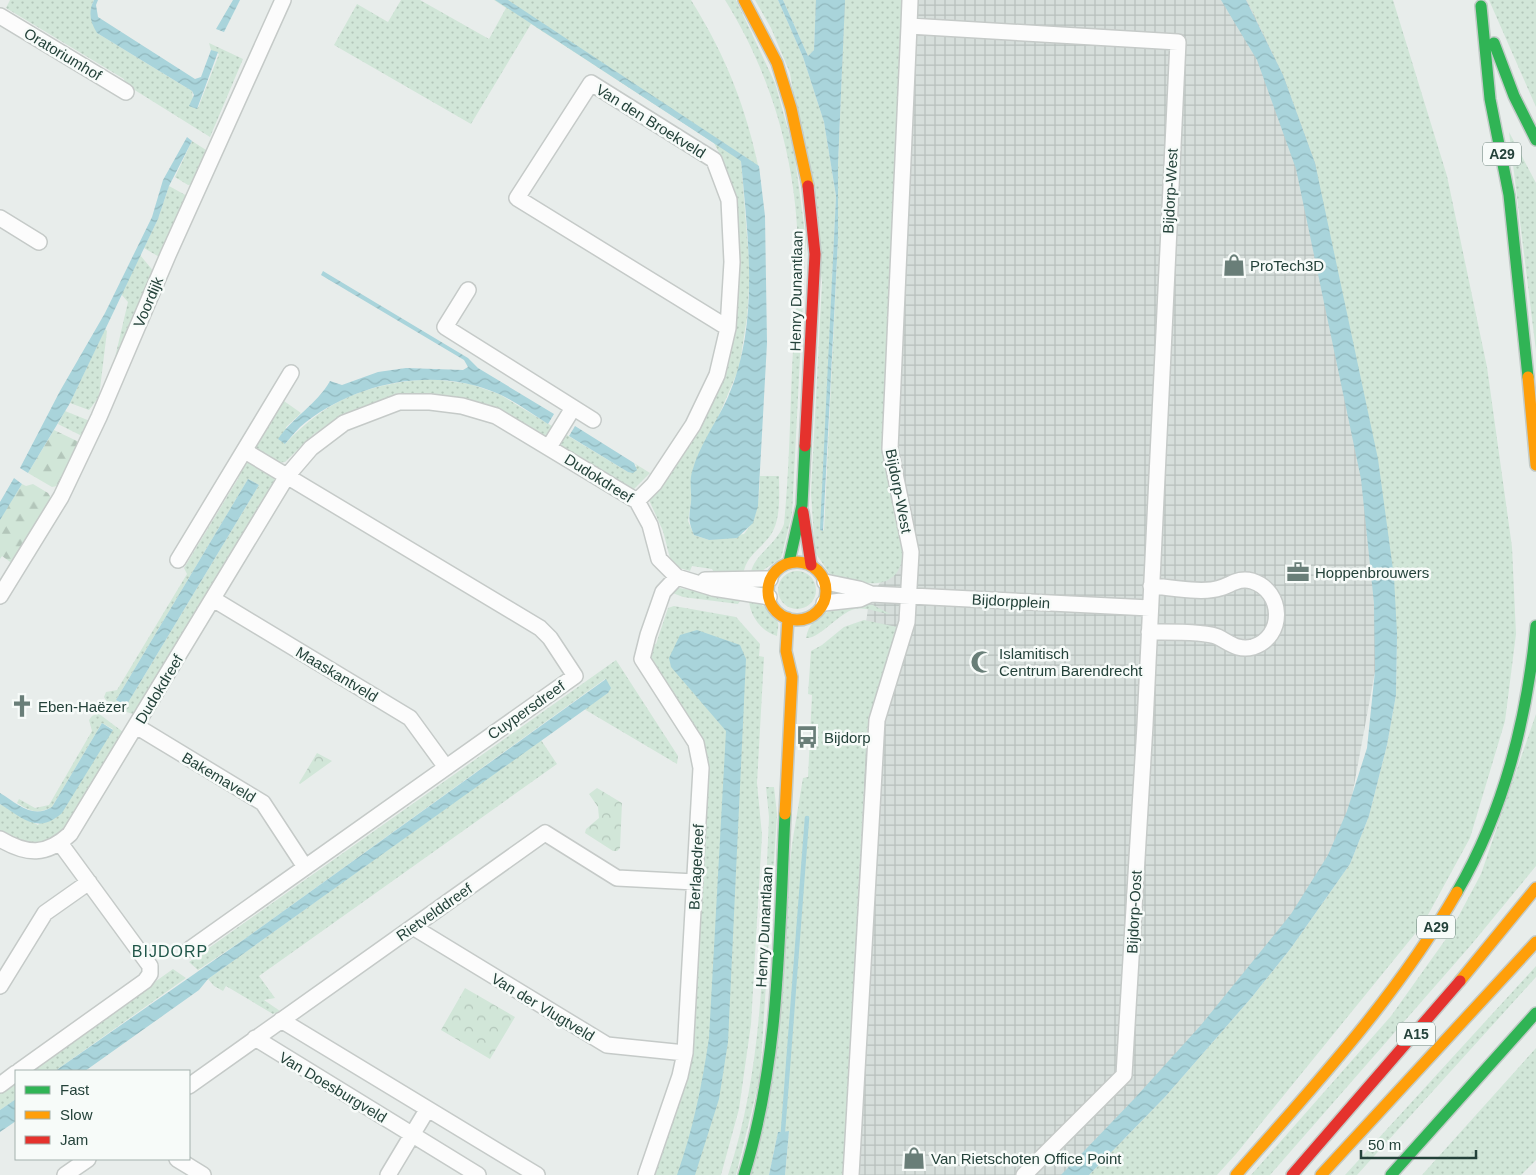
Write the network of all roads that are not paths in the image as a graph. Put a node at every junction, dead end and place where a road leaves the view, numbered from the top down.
1 (283, 0) edge
2 (744, 0) edge
3 (910, 0) edge
4 (1480, 3) edge
5 (0, 16) edge
6 (909, 26) junction
7 (126, 92) dead end
8 (1536, 140) edge
9 (0, 218) edge
10 (39, 242) dead end
11 (468, 290) dead end
12 (728, 328) junction
13 (291, 373) dead end
14 (573, 408) junction
15 (593, 420) dead end
16 (549, 447) junction
17 (244, 451) junction
18 (1536, 465) edge
19 (287, 476) junction
20 (637, 502) junction
21 (802, 505) junction
22 (178, 560) dead end
23 (789, 562) junction
24 (811, 564) junction
25 (677, 577) junction
26 (770, 579) junction
27 (694, 581) junction
28 (825, 582) junction
29 (1151, 586) junction
30 (871, 594) junction
31 (0, 596) edge
32 (769, 597) junction
33 (908, 597) junction
34 (213, 600) junction
35 (824, 602) junction
36 (1150, 608) junction
37 (788, 618) junction
38 (803, 619) junction
39 (1536, 626) edge
40 (1149, 632) junction
41 (802, 634) dead end
42 (800, 656) dead end
43 (792, 677) junction
44 (136, 726) junction
45 (445, 766) junction
46 (0, 839) edge
47 (60, 843) junction
48 (306, 867) junction
49 (89, 882) junction
50 (695, 882) junction
51 (1536, 888) edge
52 (413, 927) junction
53 (1536, 942) edge
54 (190, 950) dead end
55 (0, 986) edge
56 (1536, 1013) edge
57 (280, 1020) junction
58 (254, 1038) junction
59 (685, 1053) junction
60 (21, 1070) edge
61 (15, 1074) edge
62 (0, 1085) edge
63 (190, 1085) edge
64 (428, 1110) junction
65 (412, 1135) junction
66 (87, 1160) edge
67 (179, 1160) edge
68 (65, 1175) edge
69 (203, 1175) edge
70 (388, 1175) edge
71 (478, 1175) edge
72 (536, 1175) edge
73 (646, 1175) edge
74 (744, 1175) edge
75 (851, 1175) edge
76 (1024, 1175) edge
77 (1236, 1175) edge
78 (1292, 1175) edge
79 (1321, 1175) edge
80 (1391, 1175) edge

1 - 31 street, Voordijk
2 - 21 main road, Henry Dunantlaan
3 - 6 street, Bijdorp-West
4 - 8 main road, A29
4 - 18 main road, A29
5 - 7 street, Oratoriumhof
6 - 29 street, Bijdorp-West
6 - 33 street, Bijdorp-West
9 - 10 street
11 - 14 street
12 - 12 street, Van den Broekveld
12 - 20 street, Van den Broekveld
13 - 17 street
14 - 15 street
14 - 16 street, Dudokdreef
16 - 19 street, Dudokdreef
16 - 20 street, Dudokdreef
17 - 19 street
17 - 22 street
19 - 34 street, Dudokdreef
19 - 45 street, Cuypersdreef
20 - 25 street, Dudokdreef
21 - 23 main road
21 - 24 main road
23 - 24 main road
23 - 26 main road
24 - 28 main road
25 - 27 street
25 - 50 street, Berlagedreef
26 - 27 street
26 - 32 main road
27 - 32 street
28 - 30 street, Bijdorpplein
28 - 35 main road
29 - 36 street, Bijdorp-West
29 - 40 street
30 - 33 street, Bijdorpplein
30 - 35 street, Bijdorpplein
32 - 37 main road
33 - 36 street, Bijdorpplein
33 - 75 street
34 - 44 street, Dudokdreef
34 - 45 street, Maaskantveld
35 - 38 main road
36 - 40 street, Bijdorp-Oost
37 - 38 main road
37 - 43 main road, Henry Dunantlaan
38 - 41 main road
39 - 77 main road, A29
40 - 76 street, Bijdorp-Oost
42 - 43 main road, Henry Dunantlaan
43 - 74 main road, Henry Dunantlaan
44 - 47 street, Dudokdreef
44 - 48 street, Bakemaveld
45 - 48 street, Cuypersdreef
46 - 47 street
47 - 49 street
48 - 54 street, Cuypersdreef
49 - 55 street
49 - 60 street
50 - 52 street, Rietvelddreef
50 - 59 street, Berlagedreef
51 - 78 main road, A15
52 - 57 street, Rietvelddreef
52 - 59 street, Van der Vlugtveld
53 - 79 main road, A15
56 - 80 main road
57 - 58 street, Rietvelddreef
57 - 64 street, Van Doesburgveld
58 - 63 street, Rietvelddreef
58 - 65 street, Van Doesburgveld
59 - 73 street, Berlagedreef
61 - 62 street
64 - 65 street
64 - 72 street, Van Doesburgveld
65 - 70 street
65 - 71 street, Van Doesburgveld
66 - 68 street
67 - 69 street

